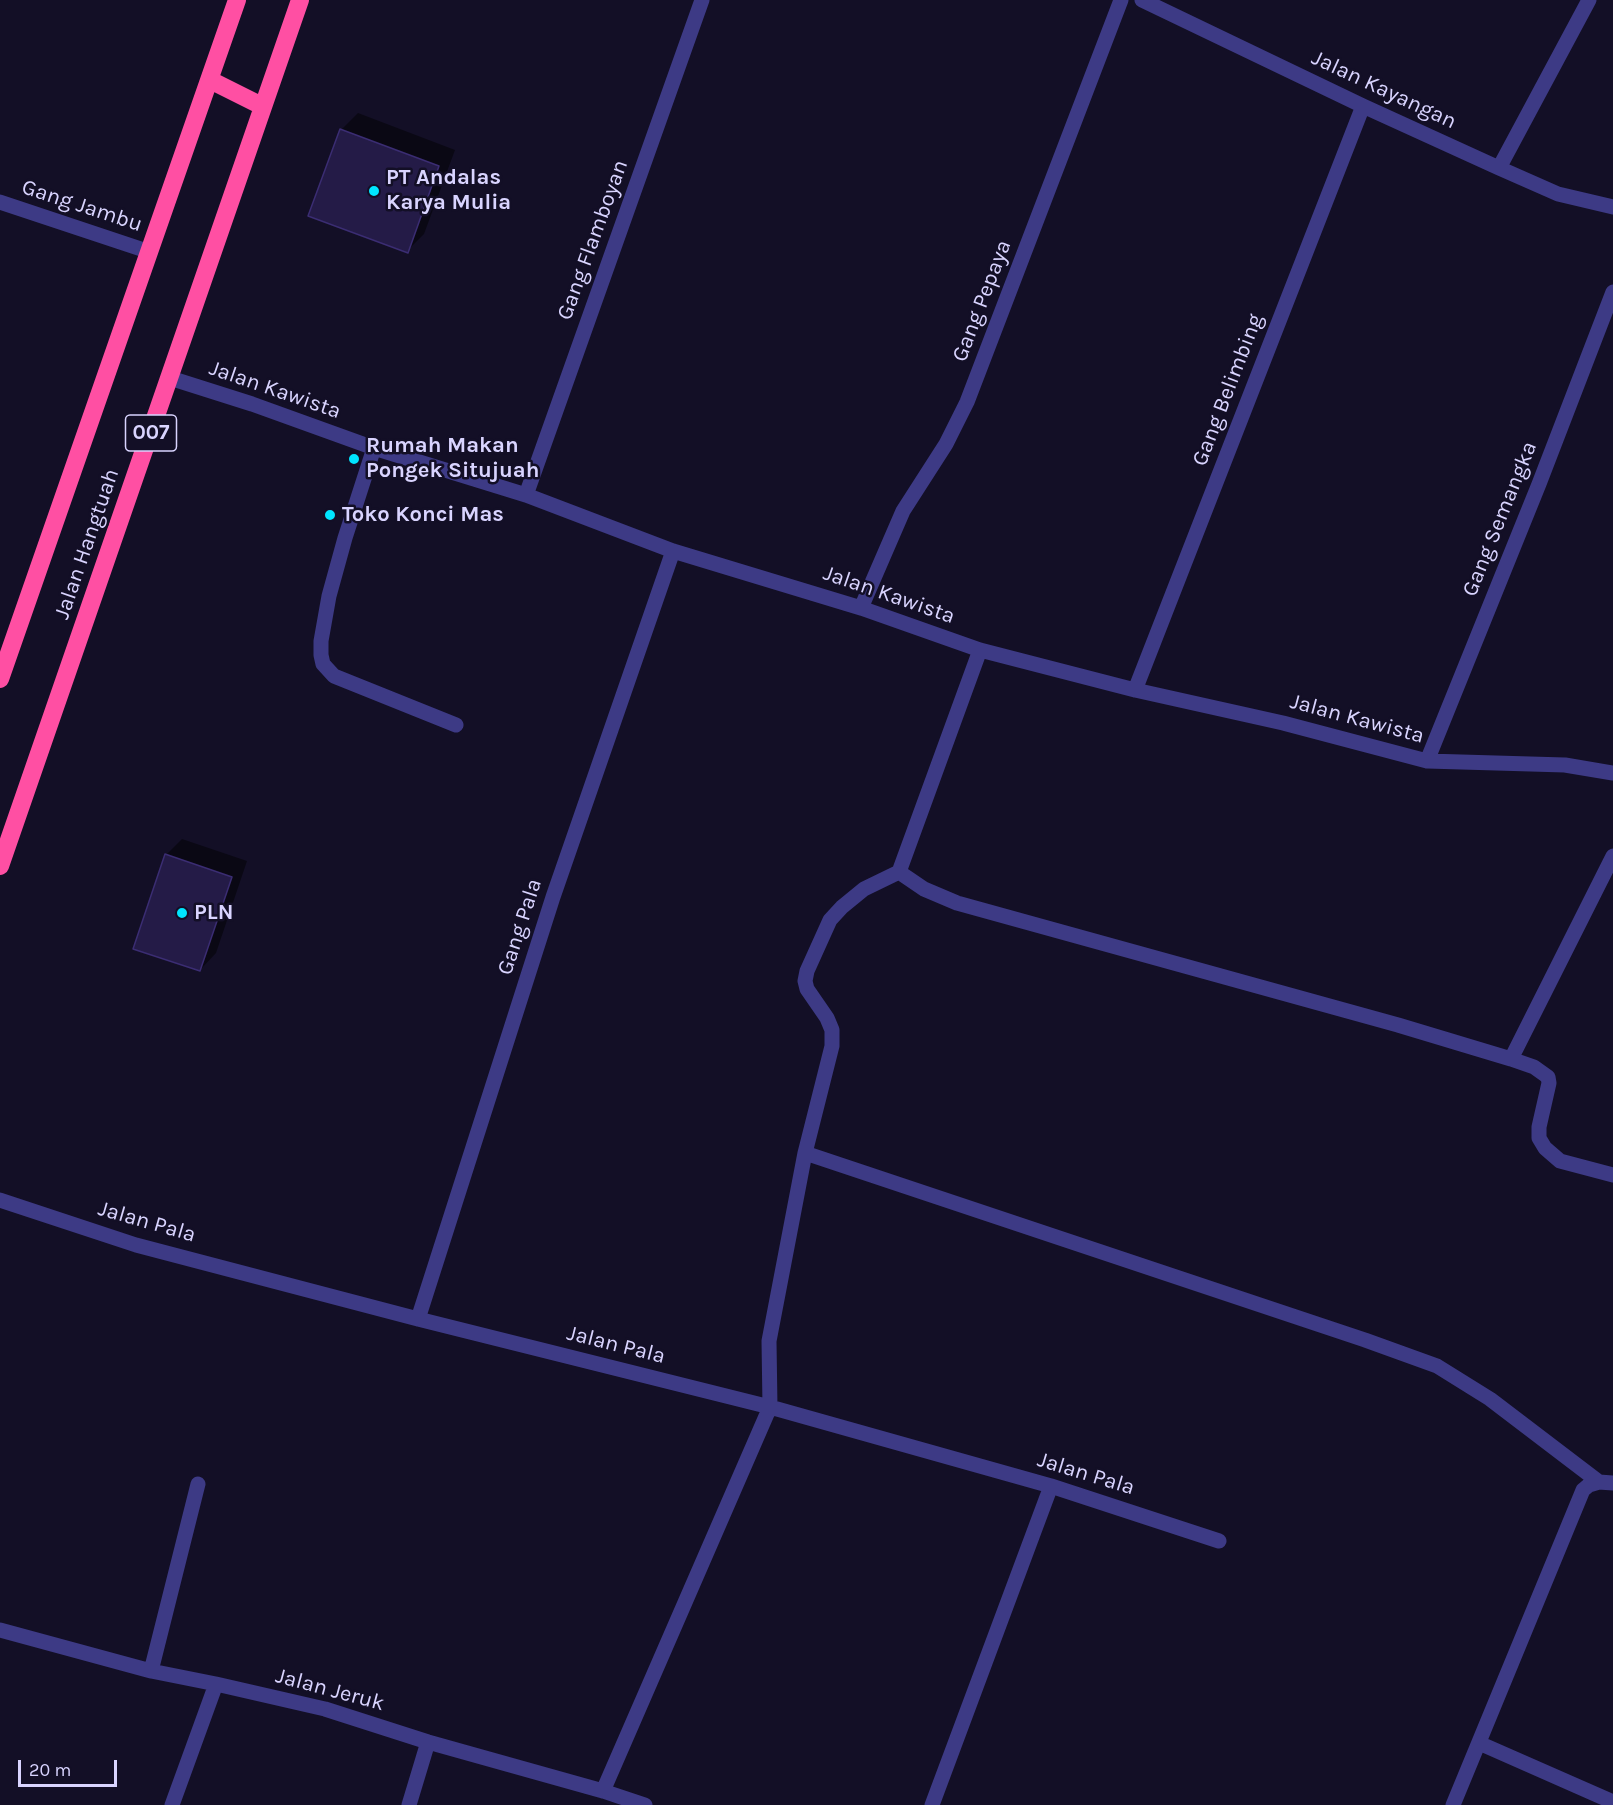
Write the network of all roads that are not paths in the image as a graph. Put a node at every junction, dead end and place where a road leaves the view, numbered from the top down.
1 (237, 0) edge
2 (300, 0) edge
3 (702, 0) edge
4 (1121, 0) edge
5 (1142, 0) edge
6 (1589, 0) edge
7 (210, 80) junction
8 (262, 106) junction
9 (1363, 106) junction
10 (1499, 168) junction
11 (0, 202) edge
12 (1613, 207) edge
13 (150, 252) junction
14 (1613, 292) edge
15 (170, 378) junction
16 (374, 448) junction
17 (526, 495) junction
18 (673, 551) junction
19 (861, 608) junction
20 (980, 650) junction
21 (0, 679) edge
22 (1135, 690) junction
23 (456, 725) dead end
24 (1427, 761) junction
25 (1613, 773) edge
26 (1613, 856) edge
27 (0, 866) edge
28 (899, 872) junction
29 (1511, 1059) junction
30 (805, 1153) junction
31 (1613, 1175) edge
32 (0, 1200) edge
33 (418, 1319) junction
34 (770, 1407) junction
35 (1606, 1482) edge
36 (198, 1484) dead end
37 (1051, 1486) junction
38 (1219, 1541) dead end
39 (0, 1630) edge
40 (151, 1671) junction
41 (216, 1684) junction
42 (428, 1742) junction
43 (1479, 1743) junction
44 (603, 1791) junction
45 (1613, 1802) edge
46 (172, 1805) edge
47 (409, 1805) edge
48 (645, 1805) edge
49 (932, 1805) edge
50 (1454, 1805) edge

1 - 7 highway, Jalan Hangtuah / 007
2 - 8 highway, Jalan Hangtuah / 007
3 - 17 street, Gang Flamboyan
4 - 19 street, Gang Pepaya
5 - 9 street, Jalan Kayangan
6 - 10 street
7 - 8 highway
7 - 13 highway, Jalan Hangtuah / 007
8 - 15 highway, Jalan Hangtuah / 007
9 - 10 street, Jalan Kayangan
9 - 22 street, Gang Belimbing
10 - 12 street, Jalan Kayangan
11 - 13 street, Gang Jambu
13 - 21 highway, Jalan Hangtuah / 007
14 - 24 street, Gang Semangka
15 - 16 street, Jalan Kawista
15 - 27 highway, Jalan Hangtuah / 007
16 - 17 street, Jalan Kawista
16 - 23 street
17 - 18 street, Jalan Kawista
18 - 19 street, Jalan Kawista
18 - 33 street, Gang Pala
19 - 20 street, Jalan Kawista
20 - 22 street, Jalan Kawista
20 - 28 street
22 - 24 street, Jalan Kawista
24 - 25 street, Jalan Kawista
26 - 29 street
28 - 29 street
28 - 30 street
29 - 31 street
30 - 34 street
30 - 35 street
32 - 33 street, Jalan Pala
33 - 34 street, Jalan Pala
34 - 37 street, Jalan Pala
34 - 44 street
35 - 43 street
36 - 40 street
37 - 38 street, Jalan Pala
37 - 49 street
39 - 40 street, Jalan Jeruk
40 - 41 street, Jalan Jeruk
41 - 42 street, Jalan Jeruk
41 - 46 street
42 - 44 street, Jalan Jeruk
42 - 47 street
43 - 45 street
43 - 50 street
44 - 48 street, Jalan Jeruk

